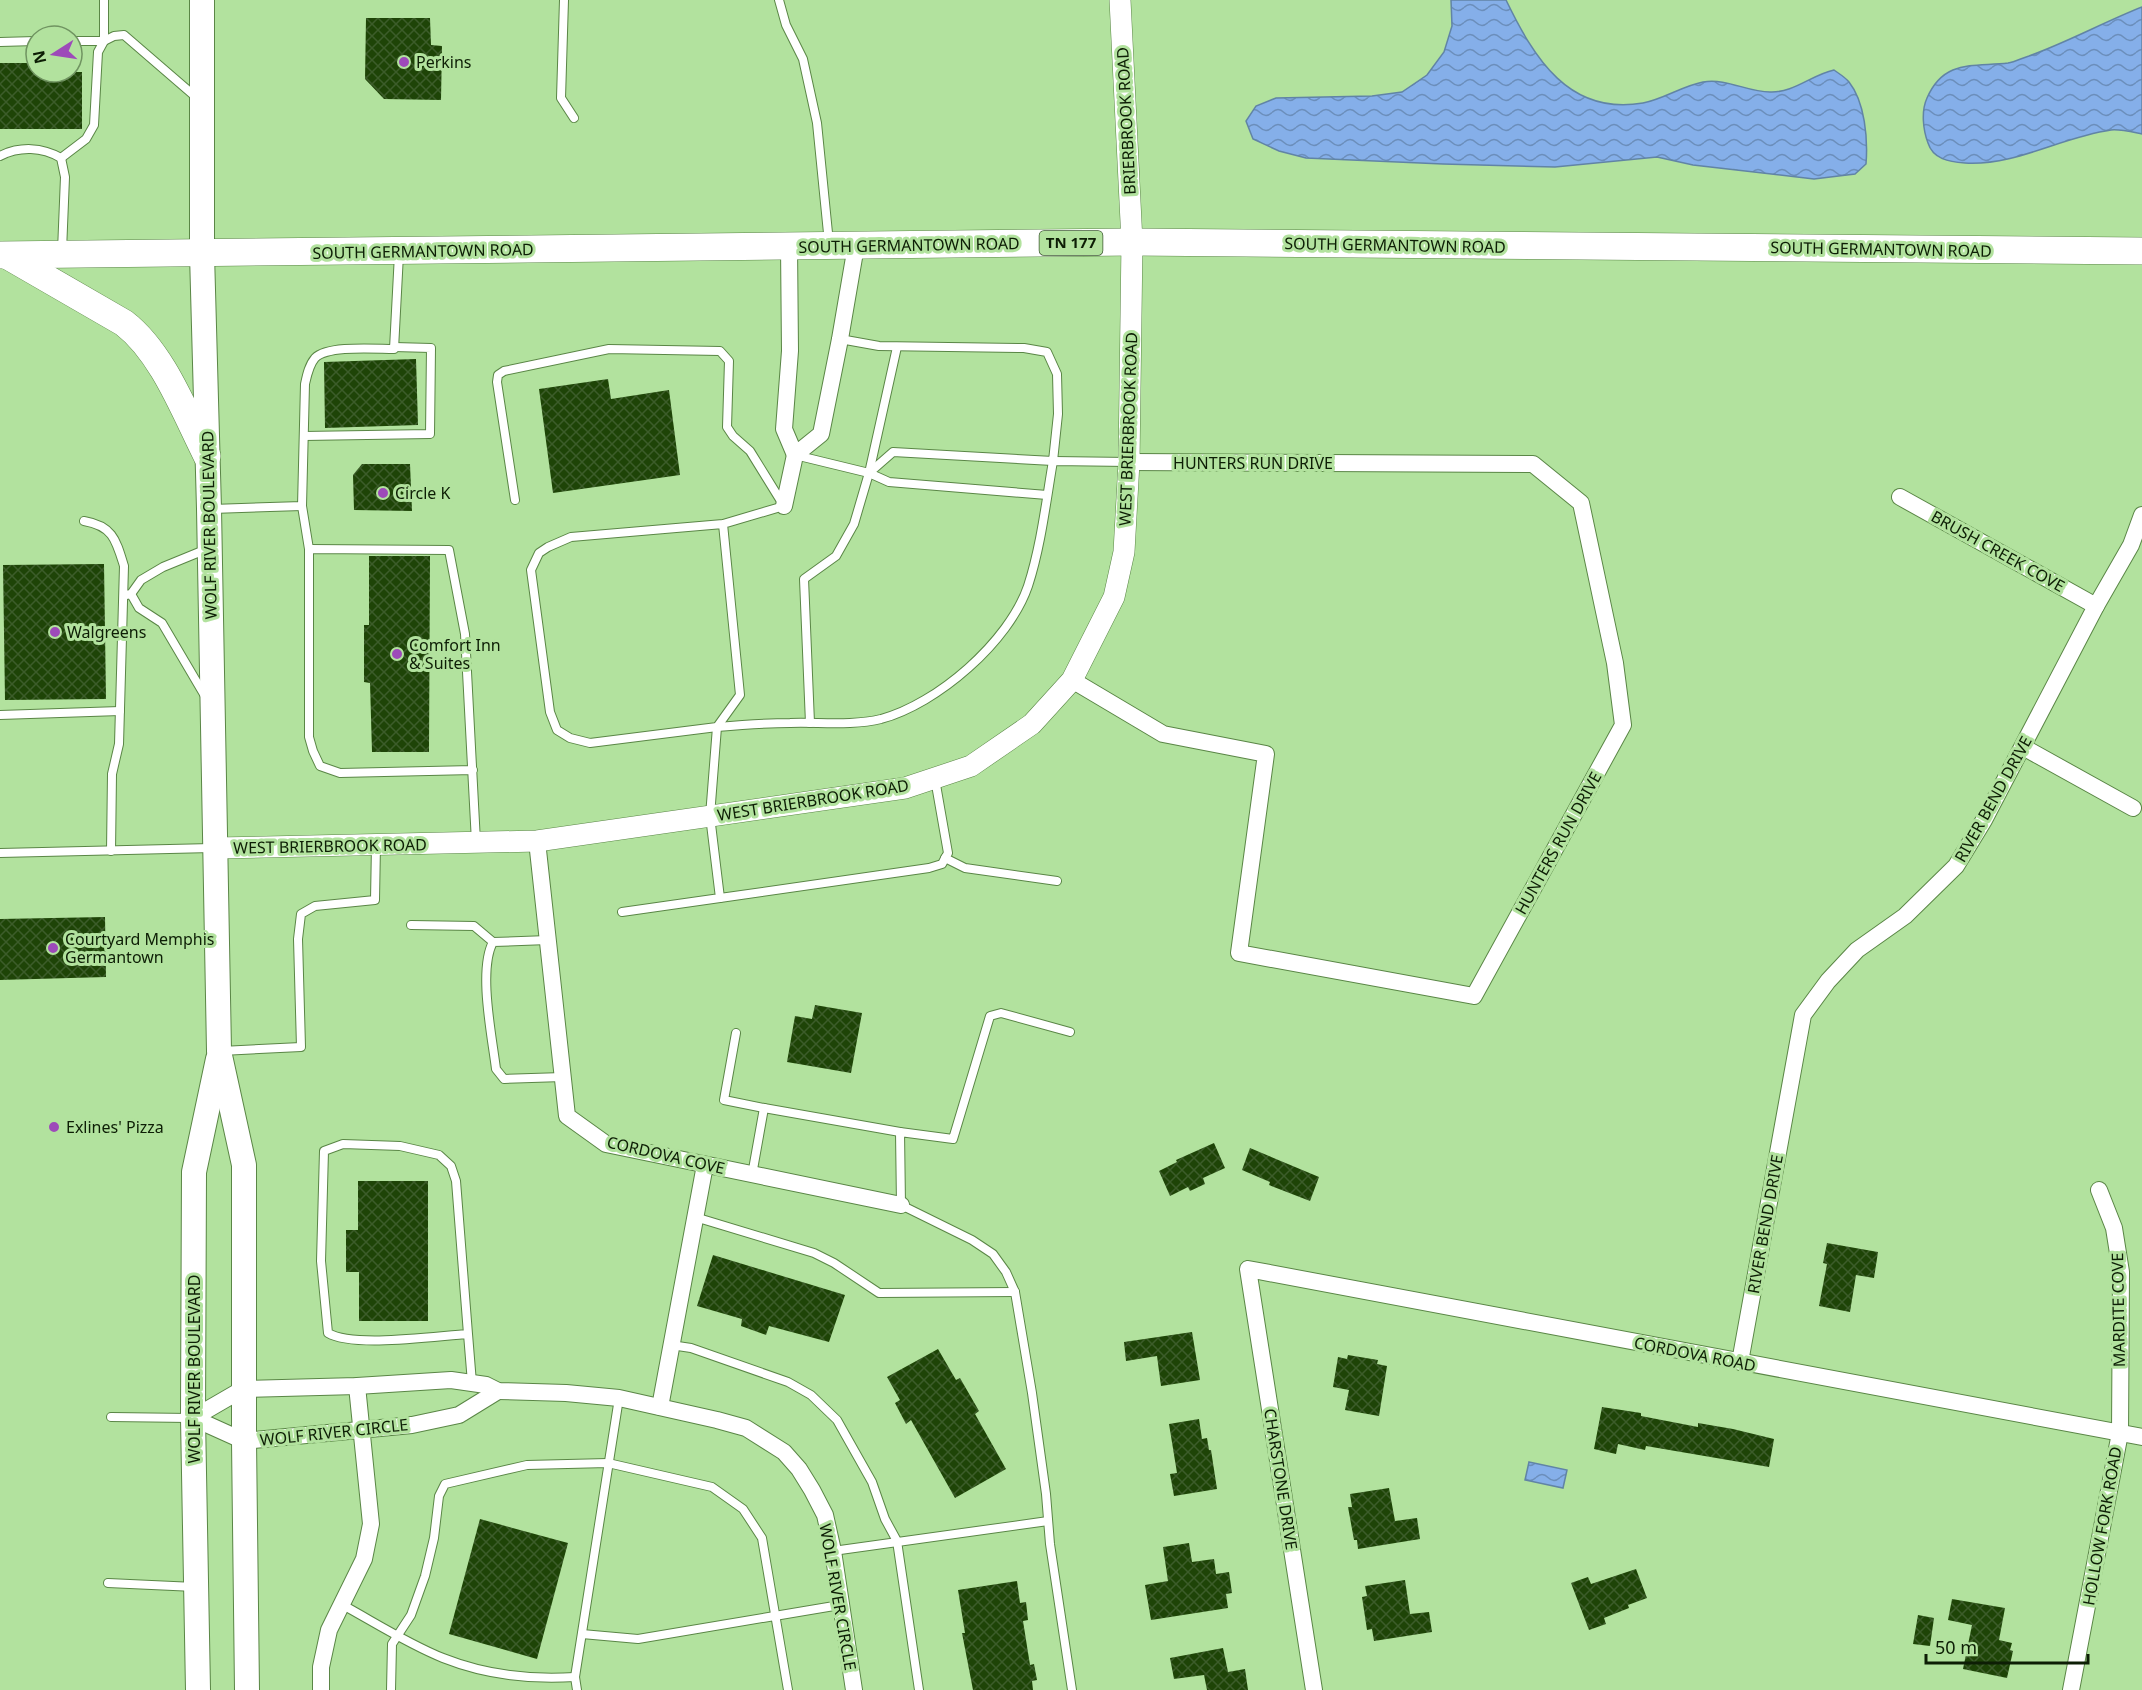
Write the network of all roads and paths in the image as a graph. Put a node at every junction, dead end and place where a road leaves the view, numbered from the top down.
1 (104, 0) edge
2 (202, 0) edge
3 (564, 0) edge
4 (779, 0) edge
5 (1120, 0) edge
6 (24, 41) edge
7 (84, 41) edge
8 (104, 41) junction
9 (0, 42) edge
10 (201, 103) junction
11 (574, 118) dead end
12 (0, 156) edge
13 (61, 158) junction
14 (1132, 242) junction
15 (789, 246) junction
16 (829, 246) junction
17 (856, 246) junction
18 (399, 251) junction
19 (2142, 251) edge
20 (202, 254) junction
21 (4, 255) edge
22 (62, 255) junction
23 (840, 339) junction
24 (897, 346) junction
25 (394, 347) junction
26 (304, 436) junction
27 (795, 455) junction
28 (207, 456) junction
29 (1053, 461) junction
30 (1129, 462) junction
31 (869, 473) junction
32 (1047, 495) junction
33 (1900, 497) dead end
34 (515, 500) dead end
35 (302, 506) junction
36 (784, 506) junction
37 (209, 509) junction
38 (2142, 515) edge
39 (84, 521) dead end
40 (723, 524) junction
41 (210, 547) junction
42 (309, 549) junction
43 (127, 595) junction
44 (2096, 606) junction
45 (1072, 680) junction
46 (120, 711) junction
47 (213, 711) junction
48 (0, 715) edge
49 (810, 723) junction
50 (717, 727) junction
51 (2023, 747) junction
52 (473, 770) junction
53 (935, 778) junction
54 (2133, 808) dead end
55 (710, 816) junction
56 (537, 841) junction
57 (476, 842) junction
58 (376, 845) junction
59 (216, 848) junction
60 (111, 851) junction
61 (0, 853) edge
62 (945, 858) junction
63 (1057, 881) dead end
64 (720, 898) junction
65 (622, 912) dead end
66 (411, 925) dead end
67 (548, 940) junction
68 (493, 942) junction
69 (1070, 1032) dead end
70 (736, 1033) dead end
71 (219, 1051) junction
72 (563, 1077) junction
73 (764, 1108) junction
74 (900, 1132) junction
75 (705, 1165) junction
76 (752, 1175) junction
77 (2099, 1190) dead end
78 (900, 1205) junction
79 (694, 1217) junction
80 (1248, 1269) joint
81 (1015, 1292) junction
82 (468, 1334) junction
83 (671, 1345) junction
84 (1740, 1362) junction
85 (472, 1383) junction
86 (357, 1386) junction
87 (243, 1389) junction
88 (498, 1391) junction
89 (619, 1398) junction
90 (660, 1407) junction
91 (111, 1417) dead end
92 (193, 1418) junction
93 (361, 1429) junction
94 (2120, 1433) junction
95 (2142, 1437) edge
96 (244, 1441) junction
97 (608, 1464) junction
98 (1048, 1521) junction
99 (897, 1541) junction
100 (833, 1551) junction
101 (108, 1583) dead end
102 (196, 1587) junction
103 (341, 1604) junction
104 (840, 1605) junction
105 (775, 1615) junction
106 (582, 1634) junction
107 (398, 1635) junction
108 (575, 1677) junction
109 (198, 1690) edge
110 (247, 1690) edge
111 (321, 1690) edge
112 (391, 1690) edge
113 (577, 1690) edge
114 (788, 1690) edge
115 (854, 1690) edge
116 (919, 1690) edge
117 (1072, 1690) edge
118 (1314, 1690) edge
119 (2071, 1690) edge

1 - 8 lane
2 - 10 main road, WOLF RIVER BOULEVARD
3 - 11 lane
4 - 16 lane
5 - 14 street, BRIERBROOK ROAD
6 - 9 lane
7 - 8 lane
8 - 10 lane
8 - 13 lane
10 - 20 main road, WOLF RIVER BOULEVARD
12 - 13 lane
13 - 22 lane
14 - 17 main road, SOUTH GERMANTOWN ROAD / TN 177
14 - 19 main road, SOUTH GERMANTOWN ROAD / TN 177
14 - 30 street, WEST BRIERBROOK ROAD
15 - 16 main road, SOUTH GERMANTOWN ROAD / TN 177
15 - 18 main road, SOUTH GERMANTOWN ROAD / TN 177
15 - 27 street
16 - 17 main road, SOUTH GERMANTOWN ROAD / TN 177
17 - 23 street
18 - 20 main road, SOUTH GERMANTOWN ROAD / TN 177
18 - 25 lane
20 - 22 main road, SOUTH GERMANTOWN ROAD / TN 177
20 - 28 main road, WOLF RIVER BOULEVARD
21 - 22 main road, SOUTH GERMANTOWN ROAD / TN 177
21 - 28 main road
23 - 24 lane
23 - 27 street
24 - 29 lane
24 - 31 lane
25 - 26 lane
25 - 26 lane
26 - 35 lane
27 - 31 lane
27 - 36 street
28 - 37 main road, WOLF RIVER BOULEVARD
29 - 30 lane
29 - 31 lane
29 - 32 lane
30 - 45 street, WEST BRIERBROOK ROAD
30 - 45 street, HUNTERS RUN DRIVE
31 - 32 lane
31 - 49 lane
32 - 49 lane
33 - 44 street, BRUSH CREEK COVE
34 - 36 lane
35 - 37 lane
35 - 42 lane
36 - 40 lane
37 - 41 main road, WOLF RIVER BOULEVARD
38 - 44 street, RIVER BEND DRIVE
39 - 43 lane
40 - 50 lane
40 - 50 lane
41 - 43 lane
41 - 47 main road, WOLF RIVER BOULEVARD
42 - 52 lane
42 - 52 lane
43 - 46 lane
43 - 47 lane
44 - 51 street, RIVER BEND DRIVE
45 - 53 street, WEST BRIERBROOK ROAD
46 - 48 lane
46 - 60 lane
47 - 59 main road, WOLF RIVER BOULEVARD
49 - 50 lane
50 - 55 lane
51 - 54 street
51 - 84 street, RIVER BEND DRIVE
52 - 57 lane
53 - 55 street, WEST BRIERBROOK ROAD
53 - 62 lane
55 - 56 street, WEST BRIERBROOK ROAD
55 - 64 lane
56 - 57 street, WEST BRIERBROOK ROAD
56 - 67 street, CORDOVA COVE
57 - 58 street, WEST BRIERBROOK ROAD
58 - 59 street, WEST BRIERBROOK ROAD
58 - 71 lane
59 - 60 lane
59 - 71 main road, WOLF RIVER BOULEVARD
60 - 61 lane
62 - 63 lane
62 - 64 lane
64 - 65 lane
66 - 68 lane
67 - 68 lane
67 - 72 street, CORDOVA COVE
68 - 72 lane
69 - 74 lane
70 - 73 lane
71 - 87 main road, WOLF RIVER BOULEVARD
71 - 92 main road, WOLF RIVER BOULEVARD
72 - 75 street, CORDOVA COVE
73 - 74 lane
73 - 76 lane
74 - 78 lane
75 - 76 street, CORDOVA COVE
75 - 79 street
76 - 78 street, CORDOVA COVE
77 - 94 street, MARDITE COVE
78 - 81 lane
79 - 81 lane
79 - 83 street
80 - 84 street, CORDOVA ROAD
80 - 118 street, CHARSTONE DRIVE
81 - 98 lane
82 - 82 lane
82 - 85 lane
83 - 90 street
83 - 99 lane
84 - 94 street, CORDOVA ROAD
85 - 86 street, WOLF RIVER CIRCLE
85 - 88 street, WOLF RIVER CIRCLE
86 - 87 street, WOLF RIVER CIRCLE
86 - 93 street
87 - 92 street, WOLF RIVER CIRCLE
87 - 96 main road, WOLF RIVER BOULEVARD
88 - 89 street, WOLF RIVER CIRCLE
88 - 93 street, WOLF RIVER CIRCLE
89 - 90 street, WOLF RIVER CIRCLE
89 - 97 lane
90 - 100 street, WOLF RIVER CIRCLE
91 - 92 lane
92 - 96 street, WOLF RIVER CIRCLE
92 - 102 main road, WOLF RIVER BOULEVARD
93 - 96 street, WOLF RIVER CIRCLE
93 - 103 street
94 - 95 street, CORDOVA ROAD
94 - 119 street, HOLLOW FORK ROAD
96 - 110 main road, WOLF RIVER BOULEVARD
97 - 105 lane
97 - 106 lane
97 - 107 lane
98 - 99 lane
98 - 117 lane
99 - 100 lane
99 - 116 lane
100 - 104 street, WOLF RIVER CIRCLE
101 - 102 lane
102 - 109 main road, WOLF RIVER BOULEVARD
103 - 107 lane
103 - 111 street
104 - 105 lane
104 - 115 street, WOLF RIVER CIRCLE
105 - 106 lane
105 - 114 lane
106 - 108 lane
107 - 108 lane
107 - 112 lane
108 - 113 lane

